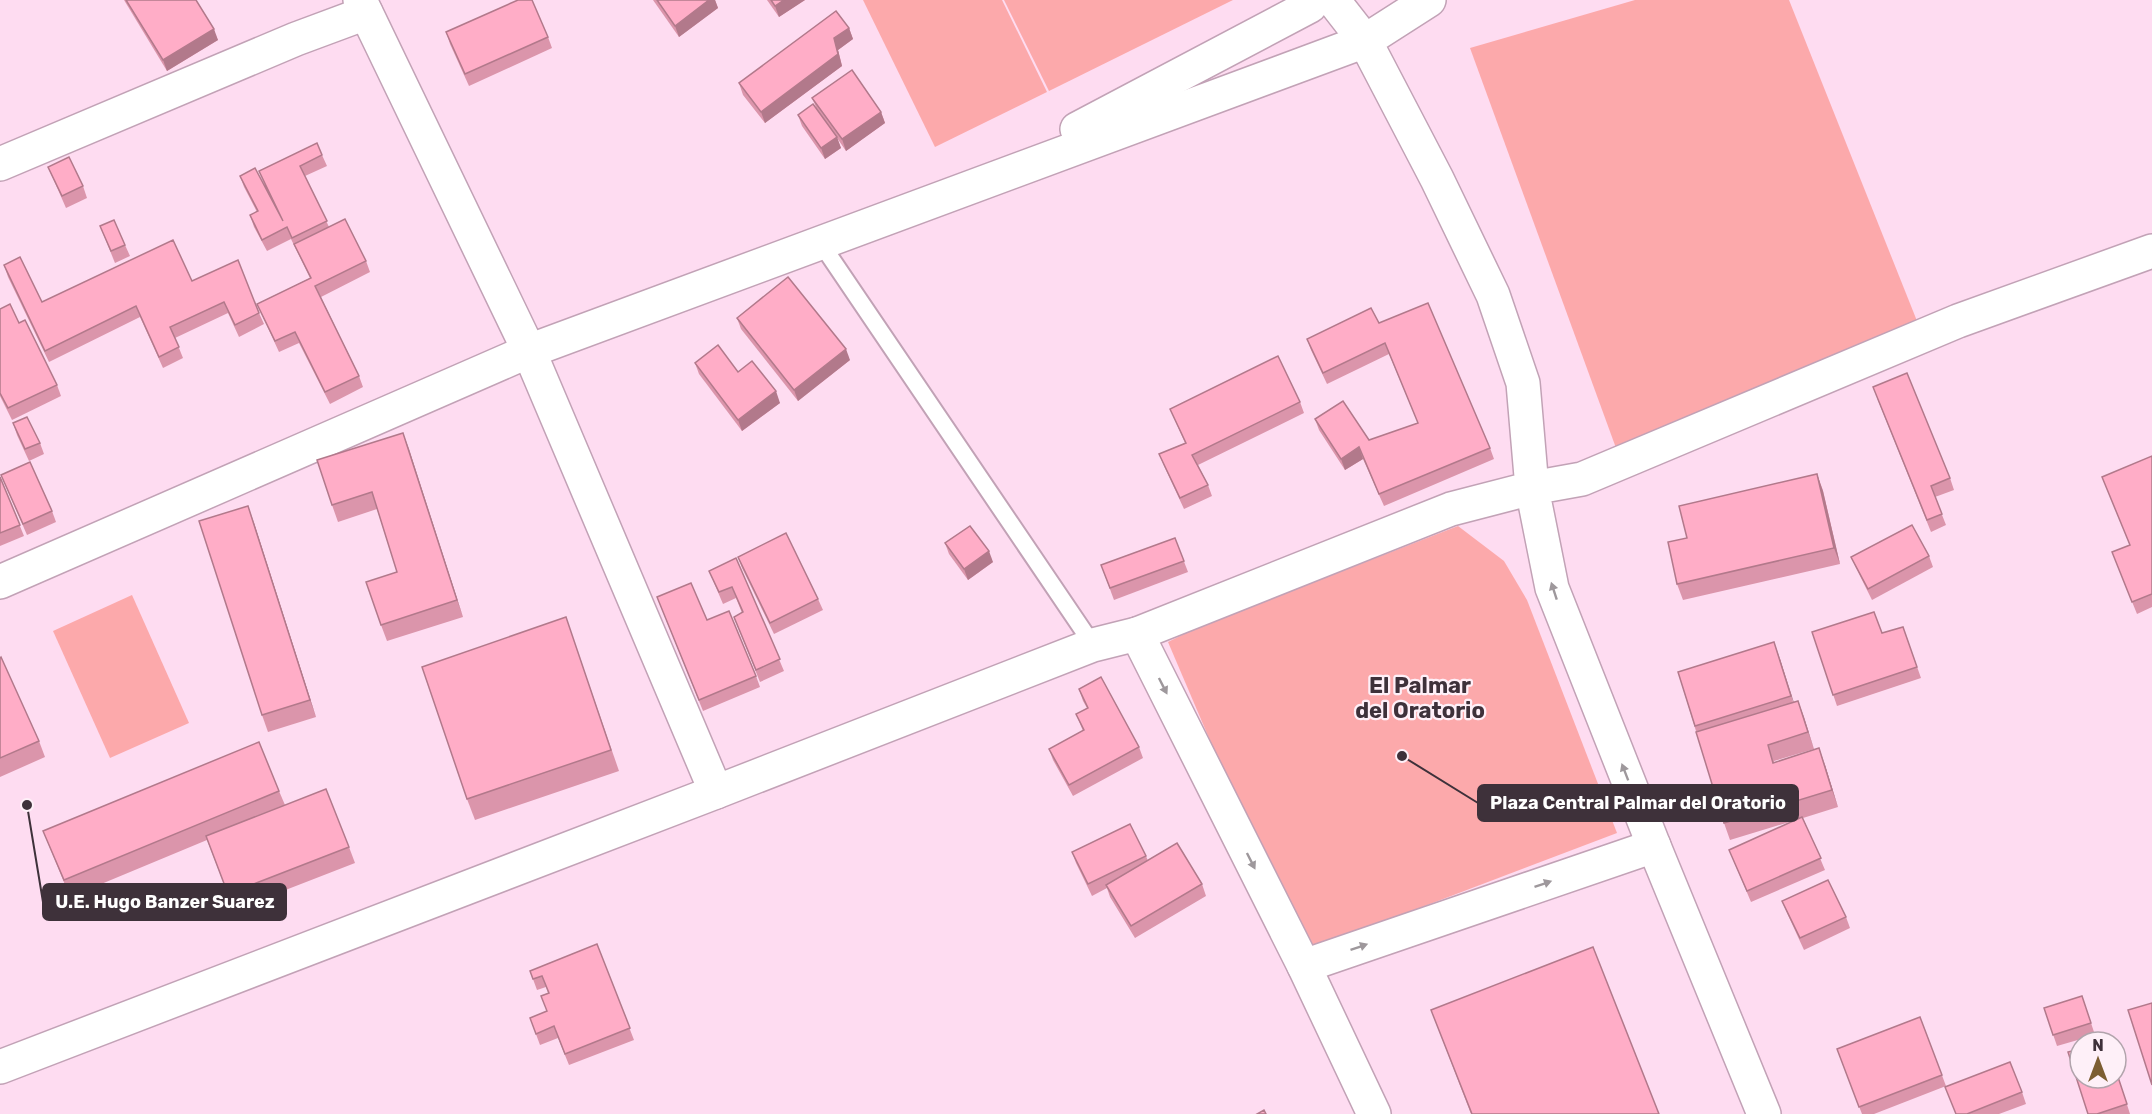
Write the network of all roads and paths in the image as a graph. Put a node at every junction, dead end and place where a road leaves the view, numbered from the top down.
1 (1314, 0) edge
2 (1333, 0) edge
3 (1429, 0) edge
4 (363, 7) edge
5 (1365, 41) junction
6 (0, 164) edge
7 (958, 192) junction
8 (820, 242) junction
9 (2152, 251) edge
10 (529, 351) junction
11 (1532, 488) junction
12 (0, 582) edge
13 (1137, 634) junction
14 (1093, 645) junction
15 (716, 792) junction
16 (1654, 846) junction
17 (1304, 966) junction
18 (0, 1067) edge
19 (1374, 1114) edge
20 (1764, 1114) edge

1 - 7 street
2 - 5 street
3 - 5 street
4 - 6 street
4 - 10 street
5 - 7 street
5 - 11 street
7 - 8 street
8 - 10 street
8 - 14 lane
9 - 11 street
10 - 12 street
10 - 15 street
11 - 13 street
16 -> 11 street
13 - 14 street
13 -> 17 street
14 - 15 street
15 - 18 street
17 -> 16 street
16 - 20 street
17 - 19 street

